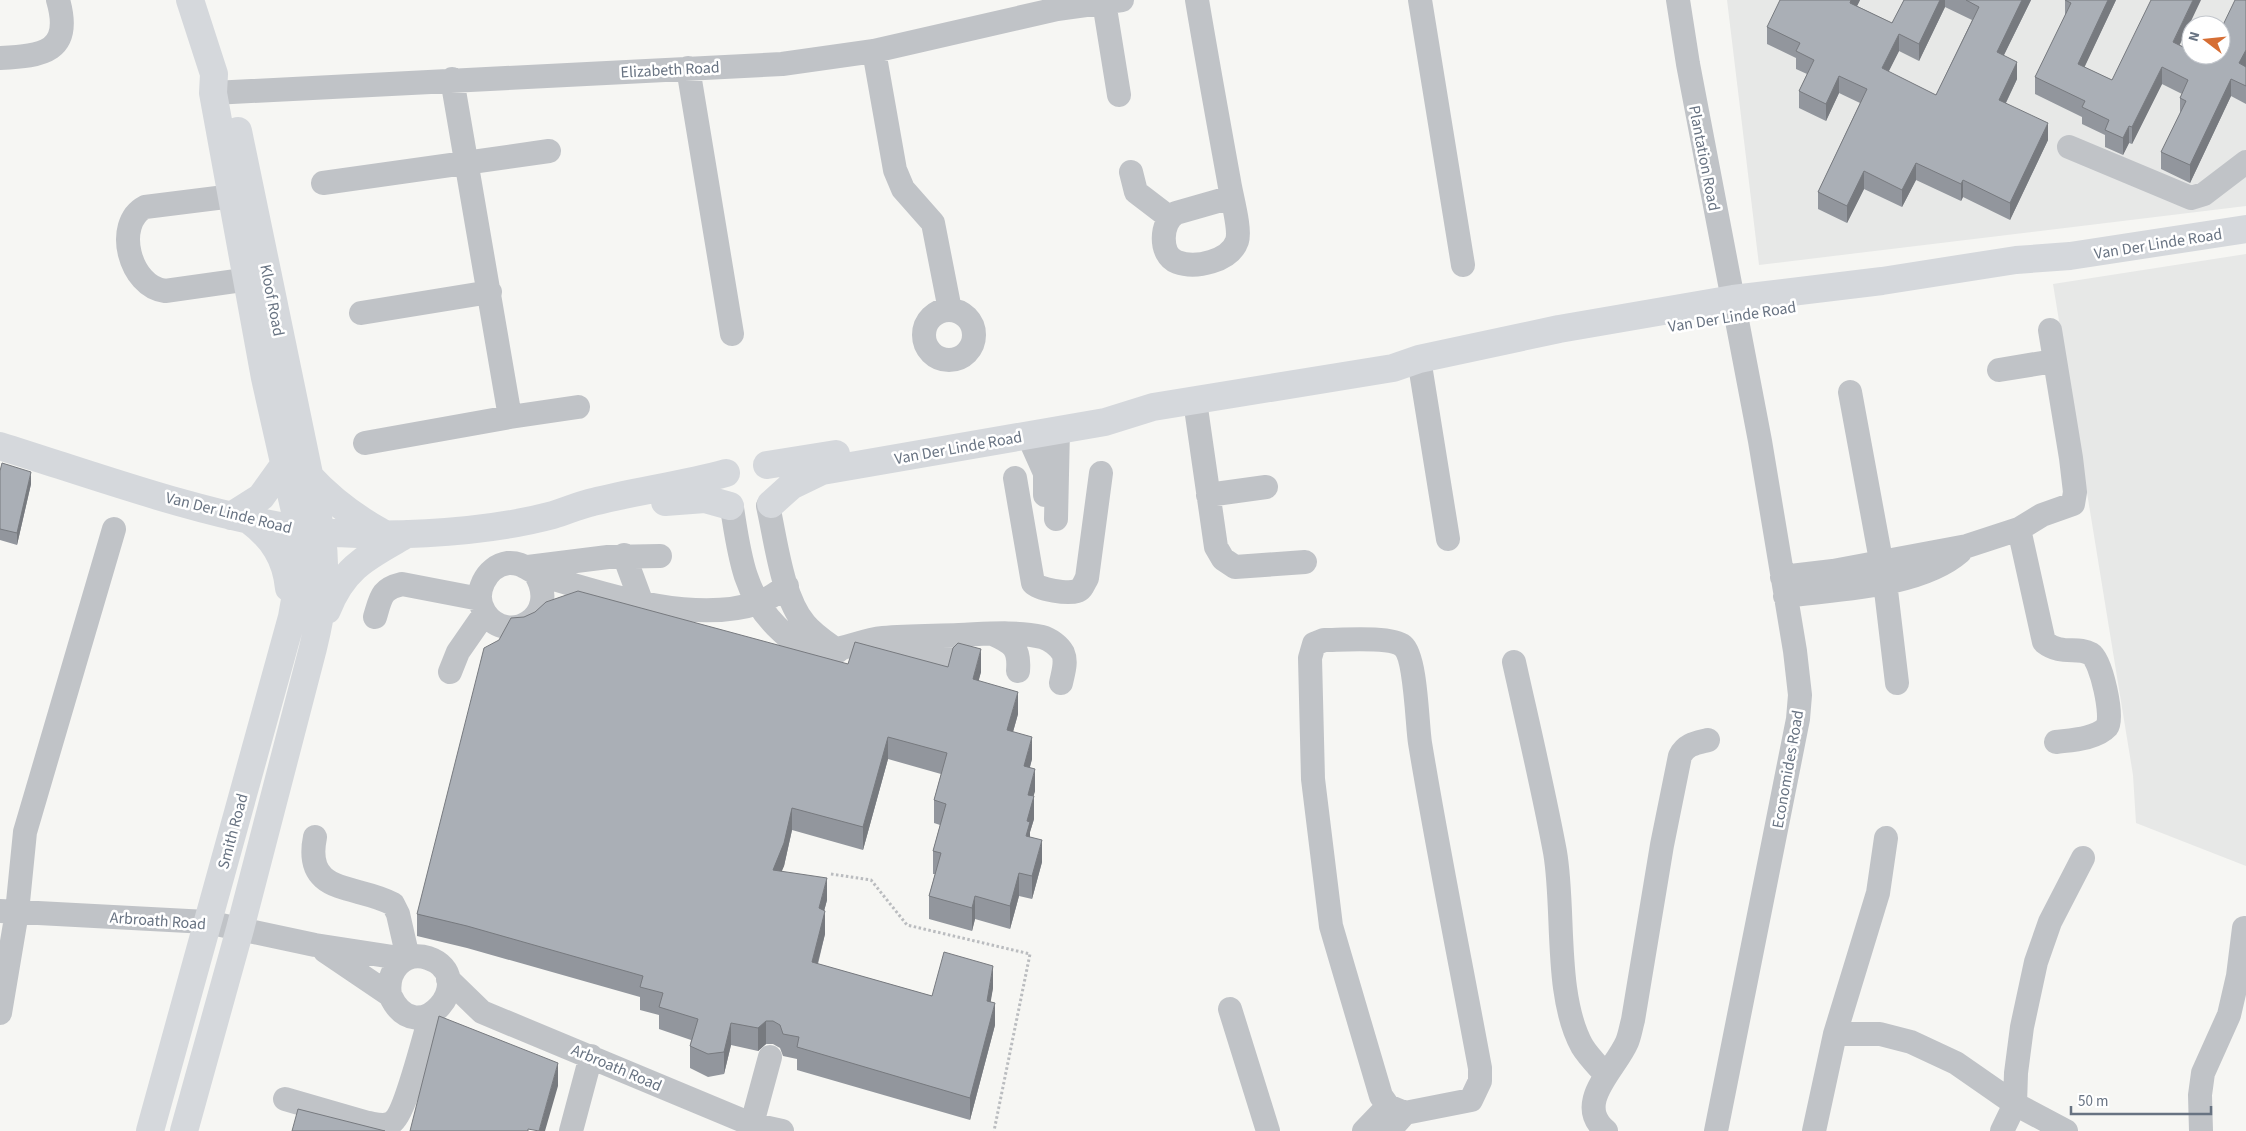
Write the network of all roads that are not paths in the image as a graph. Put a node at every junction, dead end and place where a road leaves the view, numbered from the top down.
1 (58, 0) edge
2 (190, 0) edge
3 (1197, 0) edge
4 (1420, 0) edge
5 (1678, 0) edge
6 (1113, 1) edge
7 (1056, 4) edge
8 (874, 50) junction
9 (0, 58) edge
10 (688, 68) junction
11 (452, 79) junction
12 (218, 86) junction
13 (1119, 95) dead end
14 (2069, 147) dead end
15 (549, 151) dead end
16 (2246, 162) edge
17 (466, 163) junction
18 (1130, 172) dead end
19 (323, 183) dead end
20 (241, 195) junction
21 (1232, 197) junction
22 (1170, 218) junction
23 (2246, 230) edge
24 (1463, 265) dead end
25 (257, 278) junction
26 (490, 292) junction
27 (1735, 307) junction
28 (950, 310) dead end
29 (361, 313) dead end
30 (2050, 330) dead end
31 (732, 334) dead end
32 (2054, 361) junction
33 (1420, 364) junction
34 (1999, 370) dead end
35 (1850, 392) dead end
36 (1195, 401) junction
37 (578, 407) dead end
38 (1153, 407) junction
39 (510, 417) junction
40 (1058, 430) junction
41 (1028, 435) junction
42 (365, 443) dead end
43 (0, 446) edge
44 (767, 466) junction
45 (296, 470) junction
46 (726, 473) junction
47 (1101, 473) dead end
48 (1015, 478) dead end
49 (1266, 487) dead end
50 (1208, 495) junction
51 (769, 505) junction
52 (731, 507) junction
53 (554, 515) junction
54 (240, 518) junction
55 (1095, 518) junction
56 (1022, 519) junction
57 (1051, 519) junction
58 (114, 529) dead end
59 (2019, 529) junction
60 (310, 530) junction
61 (396, 533) junction
62 (1448, 539) dead end
63 (624, 556) junction
64 (660, 556) dead end
65 (1305, 562) dead end
66 (531, 570) junction
67 (1883, 572) junction
68 (787, 586) junction
69 (1784, 587) junction
70 (597, 592) junction
71 (641, 601) junction
72 (758, 603) junction
73 (490, 612) junction
74 (539, 612) junction
75 (292, 617) junction
76 (375, 617) dead end
77 (993, 634) junction
78 (848, 647) junction
79 (313, 648) junction
80 (948, 658) edge
81 (454, 662) dead end
82 (1514, 662) dead end
83 (1018, 671) dead end
84 (1061, 683) dead end
85 (1897, 683) dead end
86 (1708, 740) dead end
87 (2056, 742) dead end
88 (316, 836) dead end
89 (1886, 838) dead end
90 (2083, 858) dead end
91 (9, 911) edge
92 (207, 922) junction
93 (2244, 928) dead end
94 (240, 929) junction
95 (315, 945) junction
96 (407, 959) junction
97 (448, 979) junction
98 (390, 995) junction
99 (1230, 1009) dead end
100 (434, 1012) junction
101 (482, 1012) junction
102 (0, 1013) edge
103 (1835, 1034) junction
104 (591, 1056) junction
105 (770, 1057) dead end
106 (1606, 1075) junction
107 (285, 1099) dead end
108 (2015, 1104) junction
109 (1397, 1110) junction
110 (750, 1127) edge
111 (150, 1131) edge
112 (184, 1131) edge
113 (571, 1131) edge
114 (782, 1131) edge
115 (1268, 1131) edge
116 (1364, 1131) edge
117 (1389, 1131) edge
118 (1606, 1131) edge
119 (1716, 1131) edge
120 (1814, 1131) edge
121 (2002, 1131) edge
122 (2066, 1131) edge
123 (2201, 1131) edge

1 - 9 street
2 - 12 main road, Kloof Road
3 - 21 street
4 - 24 street
5 - 27 street, Plantation Road
6 - 7 street, Elizabeth Road
6 - 13 street
7 - 8 street, Elizabeth Road
8 - 10 street, Elizabeth Road
8 - 28 street
10 - 11 street, Elizabeth Road
10 - 31 street
11 - 12 street, Elizabeth Road
11 - 17 street
12 - 20 main road, Kloof Road
14 - 16 street
15 - 17 street
17 - 19 street
17 - 26 street
18 - 22 street
20 - 25 main road, Kloof Road
20 - 25 street
21 - 22 street
21 - 22 street
23 - 27 main road, Van Der Linde Road
25 - 45 main road, Kloof Road
26 - 29 street
26 - 39 street
27 - 33 main road, Van Der Linde Road
27 - 69 street, Economides Road
30 - 32 street
32 - 34 street
32 - 59 street
33 - 36 main road, Van Der Linde Road
33 - 62 street
35 - 67 street
36 - 38 main road, Van Der Linde Road
36 - 50 street
37 - 39 street
38 - 40 main road, Van Der Linde Road
38 - 44 main road, Van Der Linde Road
39 - 42 street
40 - 41 main road, Van Der Linde Road
40 - 57 street
41 - 51 main road, Van Der Linde Road
41 - 57 street
43 - 54 main road, Van Der Linde Road
44 - 46 main road
44 - 51 main road
45 - 54 main road
45 - 60 main road, Kloof Road
45 - 61 main road
46 - 52 main road
46 - 53 main road, Van Der Linde Road
47 - 55 street
48 - 56 street
49 - 50 street
50 - 65 street
51 - 52 main road
51 - 68 street
52 - 53 main road, Van Der Linde Road
52 - 72 street
53 - 61 main road, Van Der Linde Road
54 - 60 main road, Van Der Linde Road
54 - 75 main road
55 - 56 street
55 - 57 street
56 - 57 street
58 - 91 street
59 - 67 street
59 - 87 street
60 - 61 main road, Van Der Linde Road
60 - 75 main road, Smith Road
60 - 79 main road, Smith Road
61 - 79 main road
63 - 64 street
63 - 66 street
63 - 71 street
66 - 70 street
66 - 73 street
66 - 74 street
67 - 69 street
67 - 85 street
68 - 72 street
68 - 78 street
69 - 119 street, Economides Road
70 - 71 street
70 - 74 street
71 - 72 street
72 - 78 street
73 - 74 street
73 - 76 street
73 - 81 street
75 - 92 main road, Smith Road
77 - 78 street
77 - 83 street
77 - 84 street
78 - 80 street
79 - 94 main road, Smith Road
82 - 106 street
86 - 106 street
88 - 96 street
89 - 103 street
90 - 108 street
91 - 92 street, Arbroath Road
91 - 102 street
92 - 94 street, Arbroath Road
92 - 111 main road, Smith Road
93 - 123 street
94 - 95 street, Arbroath Road
94 - 112 main road, Smith Road
95 - 96 street, Arbroath Road
95 - 98 street, Arbroath Road
96 - 97 street
96 - 98 street
97 - 100 street
97 - 101 street, Arbroath Road
98 - 100 street
99 - 115 street
100 - 101 street, Arbroath Road
100 - 107 street
101 - 104 street, Arbroath Road
103 - 108 street
103 - 120 street
104 - 110 street, Arbroath Road
104 - 113 street
105 - 110 street
106 - 118 street
108 - 121 street
108 - 122 street
109 - 109 street
109 - 116 street
109 - 117 street
110 - 114 street, Arbroath Road

